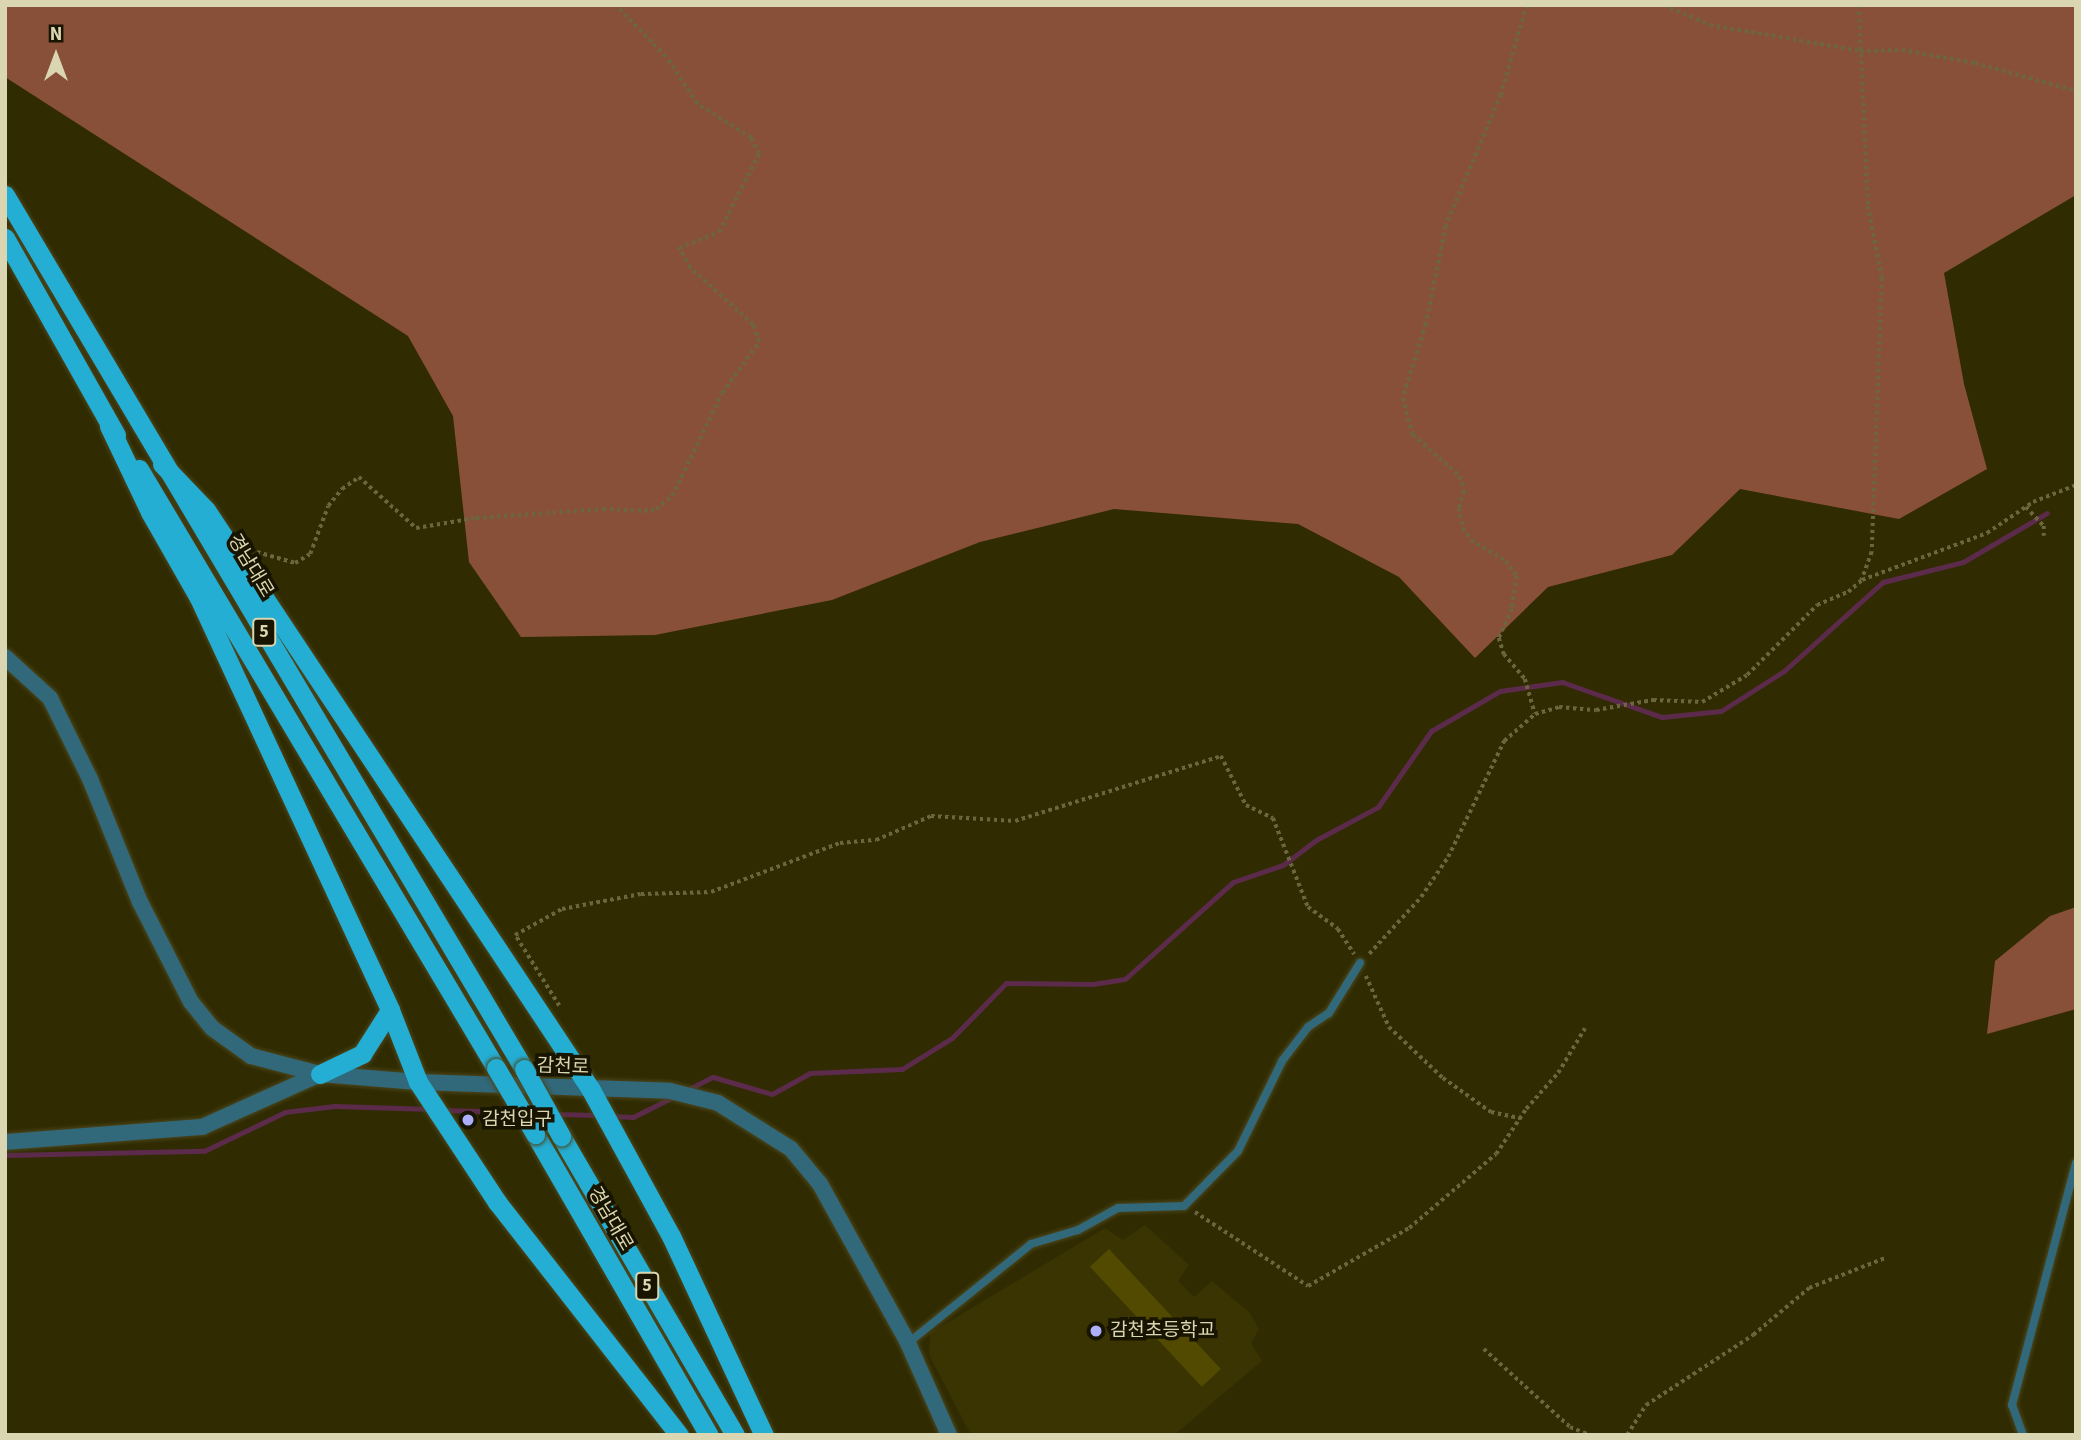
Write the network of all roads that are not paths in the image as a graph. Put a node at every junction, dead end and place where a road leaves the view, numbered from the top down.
1 (5, 195) edge
2 (5, 238) edge
3 (109, 426) junction
4 (162, 464) junction
5 (5, 657) edge
6 (1360, 963) road end
7 (390, 1010) junction
8 (320, 1074) junction
9 (418, 1082) junction
10 (595, 1097) junction
11 (5, 1142) edge
12 (2076, 1163) edge
13 (908, 1343) junction
14 (947, 1434) edge
15 (679, 1435) edge
16 (709, 1435) edge
17 (734, 1435) edge
18 (764, 1435) edge
19 (2023, 1435) edge

1 - 4 highway, 경남대로 / 5
2 - 3 highway, 5
3 - 7 highway
3 - 16 highway, 경남대로 / 5, bridge
4 - 10 highway
4 - 17 highway, 경남대로 / 5, bridge
5 - 8 street
6 - 13 lane
7 - 8 highway
7 - 9 highway
8 - 9 street, 감천로
8 - 11 street, 감천로
9 - 10 street, 감천로
9 - 15 highway
10 - 13 street, 감천로
10 - 18 highway
12 - 19 lane
13 - 14 street, 감천로

